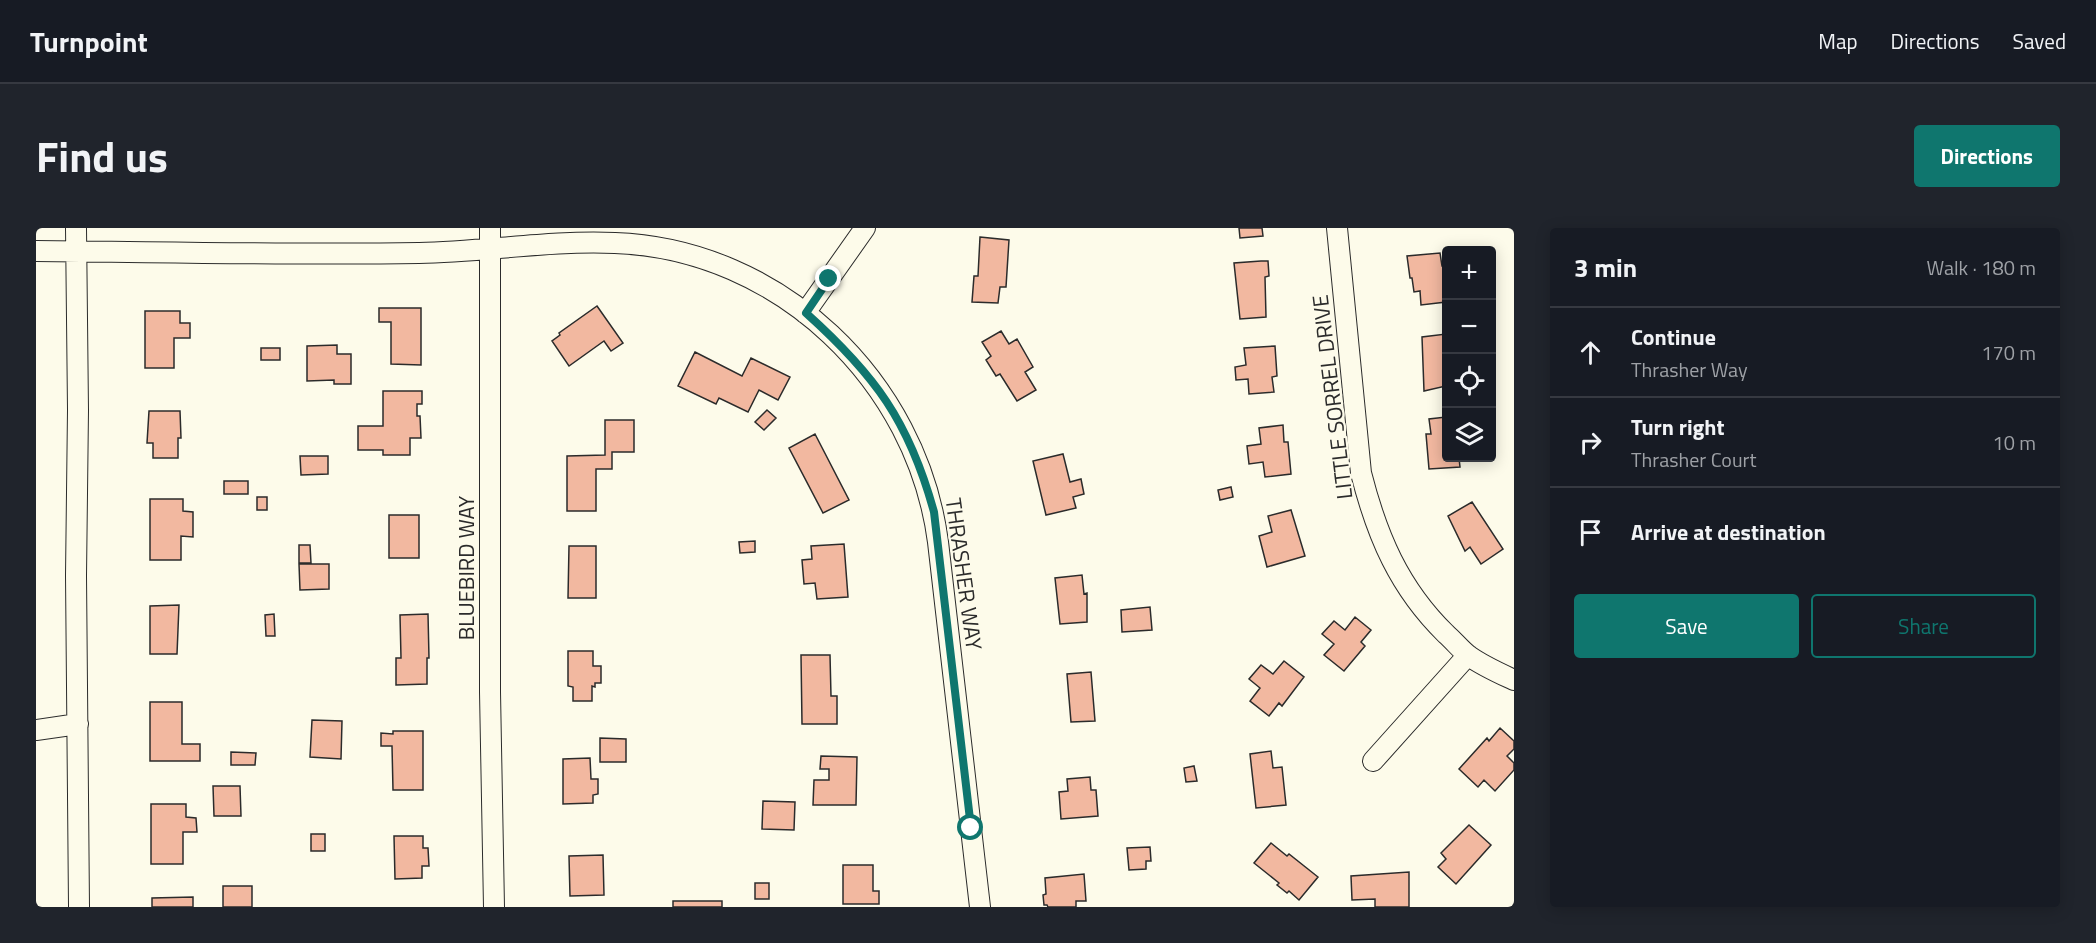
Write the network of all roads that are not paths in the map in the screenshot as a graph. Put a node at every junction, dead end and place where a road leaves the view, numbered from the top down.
1 (76, 228) edge
2 (490, 228) edge
3 (865, 228) edge
4 (1338, 228) edge
5 (490, 249) junction
6 (36, 251) edge
7 (76, 252) junction
8 (806, 313) junction
9 (1468, 655) junction
10 (1514, 680) edge
11 (78, 724) junction
12 (36, 730) edge
13 (1373, 761) dead end
14 (79, 907) edge
15 (494, 907) edge
16 (980, 907) edge

1 - 7 street
2 - 5 street, BLUEBIRD WAY
3 - 8 street
4 - 9 street, LITTLE SORREL DRIVE
5 - 7 street, THRASHER WAY
5 - 8 street, THRASHER WAY
5 - 15 street, BLUEBIRD WAY
6 - 7 street, THRASHER WAY
7 - 11 street
8 - 16 street, THRASHER WAY
9 - 10 street, LITTLE SORREL DRIVE
9 - 13 street
11 - 12 street
11 - 14 street

